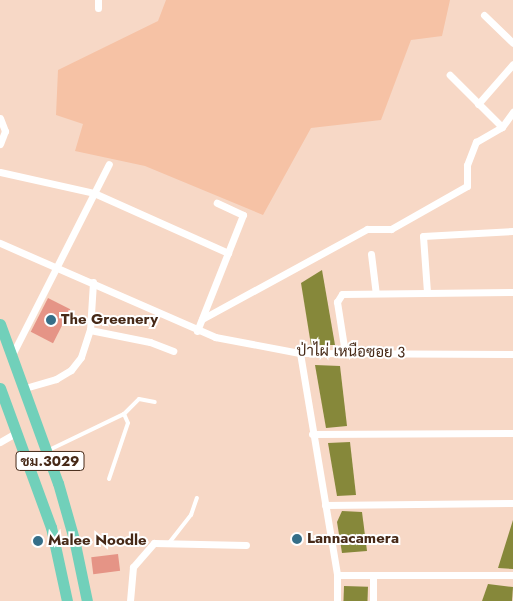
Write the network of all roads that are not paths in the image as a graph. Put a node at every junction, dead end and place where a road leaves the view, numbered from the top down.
1 (484, 15) dead end
2 (513, 43) edge
3 (513, 64) edge
4 (450, 75) dead end
5 (478, 104) junction
6 (513, 112) edge
7 (0, 118) edge
8 (502, 127) junction
9 (0, 144) edge
10 (109, 164) dead end
11 (0, 172) edge
12 (94, 194) junction
13 (217, 203) dead end
14 (513, 232) edge
15 (0, 242) edge
16 (228, 253) junction
17 (371, 254) dead end
18 (55, 266) junction
19 (93, 282) junction
20 (376, 292) junction
21 (427, 292) junction
22 (513, 292) edge
23 (202, 319) junction
24 (0, 324) edge
25 (90, 330) junction
26 (197, 331) junction
27 (173, 351) dead end
28 (300, 352) junction
29 (345, 353) junction
30 (513, 354) edge
31 (12, 355) junction
32 (0, 388) edge
33 (25, 388) junction
34 (155, 402) dead end
35 (124, 414) junction
36 (17, 432) junction
37 (513, 433) edge
38 (312, 434) junction
39 (0, 442) edge
40 (47, 450) junction
41 (109, 479) dead end
42 (197, 498) dead end
43 (513, 503) edge
44 (325, 505) junction
45 (169, 543) junction
46 (246, 545) dead end
47 (337, 575) junction
48 (513, 575) edge
49 (372, 576) junction
50 (67, 601) edge
51 (87, 601) edge
52 (130, 601) edge
53 (337, 601) edge
54 (373, 601) edge

1 - 2 street
3 - 5 street
4 - 5 street
5 - 8 street
6 - 8 street
7 - 9 street
8 - 23 street
10 - 12 street
11 - 12 street
12 - 16 street
12 - 18 street
13 - 16 street
14 - 21 street
15 - 18 street, ป่าไผ่ เหนือซอย 3
16 - 23 street
17 - 20 street
18 - 19 street, ป่าไผ่ เหนือซอย 3
18 - 31 street
19 - 25 street
19 - 26 street, ป่าไผ่ เหนือซอย 3
20 - 21 street
20 - 29 street
21 - 22 street
23 - 26 street
24 - 31 main road, ชม.3029
25 - 27 street
25 - 33 street
26 - 28 street, ป่าไผ่ เหนือซอย 3
28 - 29 street, ป่าไผ่ เหนือซอย 3
28 - 38 street
29 - 30 street, ป่าไผ่ เหนือซอย 3
31 - 33 main road, ชม.3029
32 - 36 main road, ชม.3029
33 - 40 main road, ชม.3029
34 - 35 lane
35 - 40 lane
35 - 41 lane
36 - 39 street
36 - 50 main road, ชม.3029
37 - 38 street
38 - 44 street
40 - 51 main road, ชม.3029
42 - 45 lane
43 - 44 street
44 - 47 street
45 - 46 street
45 - 52 street
47 - 49 street
47 - 53 street
48 - 49 street
49 - 54 street

